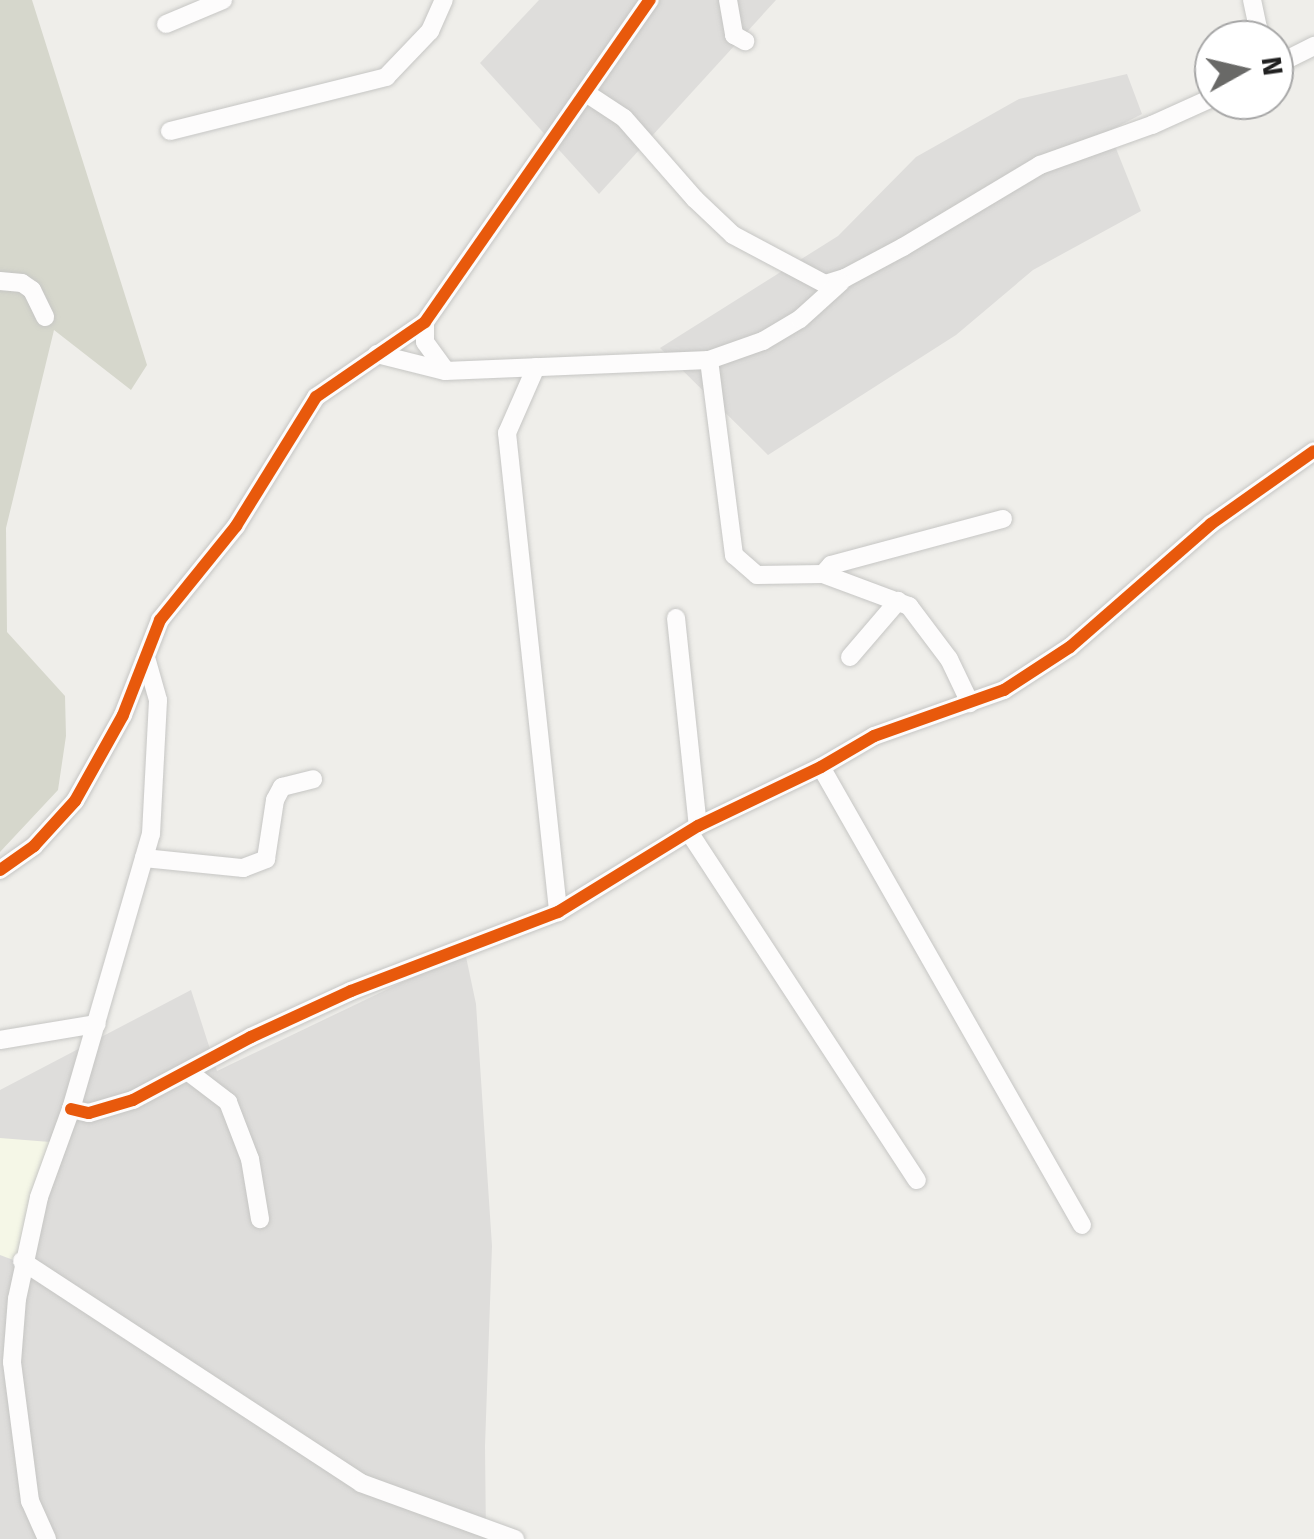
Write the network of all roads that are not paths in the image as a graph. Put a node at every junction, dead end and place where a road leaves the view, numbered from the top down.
1 (223, 0) edge
2 (444, 0) edge
3 (650, 0) edge
4 (728, 0) edge
5 (166, 24) dead end
6 (746, 41) dead end
7 (586, 94) junction
8 (1194, 106) edge
9 (170, 131) dead end
10 (846, 278) junction
11 (0, 281) edge
12 (44, 317) dead end
13 (425, 322) junction
14 (377, 354) junction
15 (709, 360) junction
16 (536, 367) junction
17 (445, 370) junction
18 (1314, 452) edge
19 (1004, 519) dead end
20 (824, 574) junction
21 (898, 601) junction
22 (676, 618) dead end
23 (850, 657) dead end
24 (147, 662) junction
25 (970, 703) junction
26 (822, 767) junction
27 (313, 780) dead end
28 (694, 829) junction
29 (144, 858) junction
30 (0, 870) edge
31 (558, 912) junction
32 (97, 1024) junction
33 (0, 1040) edge
34 (190, 1073) junction
35 (71, 1109) junction
36 (917, 1180) dead end
37 (260, 1218) dead end
38 (1082, 1225) dead end
39 (22, 1261) junction
40 (48, 1539) edge
41 (515, 1539) edge

1 - 5 street
2 - 9 street
3 - 7 street
4 - 6 street
7 - 10 street
7 - 13 street
8 - 10 street
10 - 15 street
11 - 12 street
13 - 14 street
13 - 17 street
14 - 17 street
14 - 24 street
15 - 16 street
15 - 20 street
16 - 17 street
16 - 31 street
18 - 25 street
19 - 20 street
20 - 21 street
21 - 23 street
21 - 25 street
22 - 28 street
24 - 29 street
24 - 30 street
25 - 26 street
26 - 28 street
26 - 38 street
27 - 29 street
28 - 31 street
28 - 36 street
29 - 32 street
31 - 34 street
32 - 33 street
32 - 35 street
34 - 35 street
34 - 37 street
35 - 39 street
39 - 40 street
39 - 41 street

